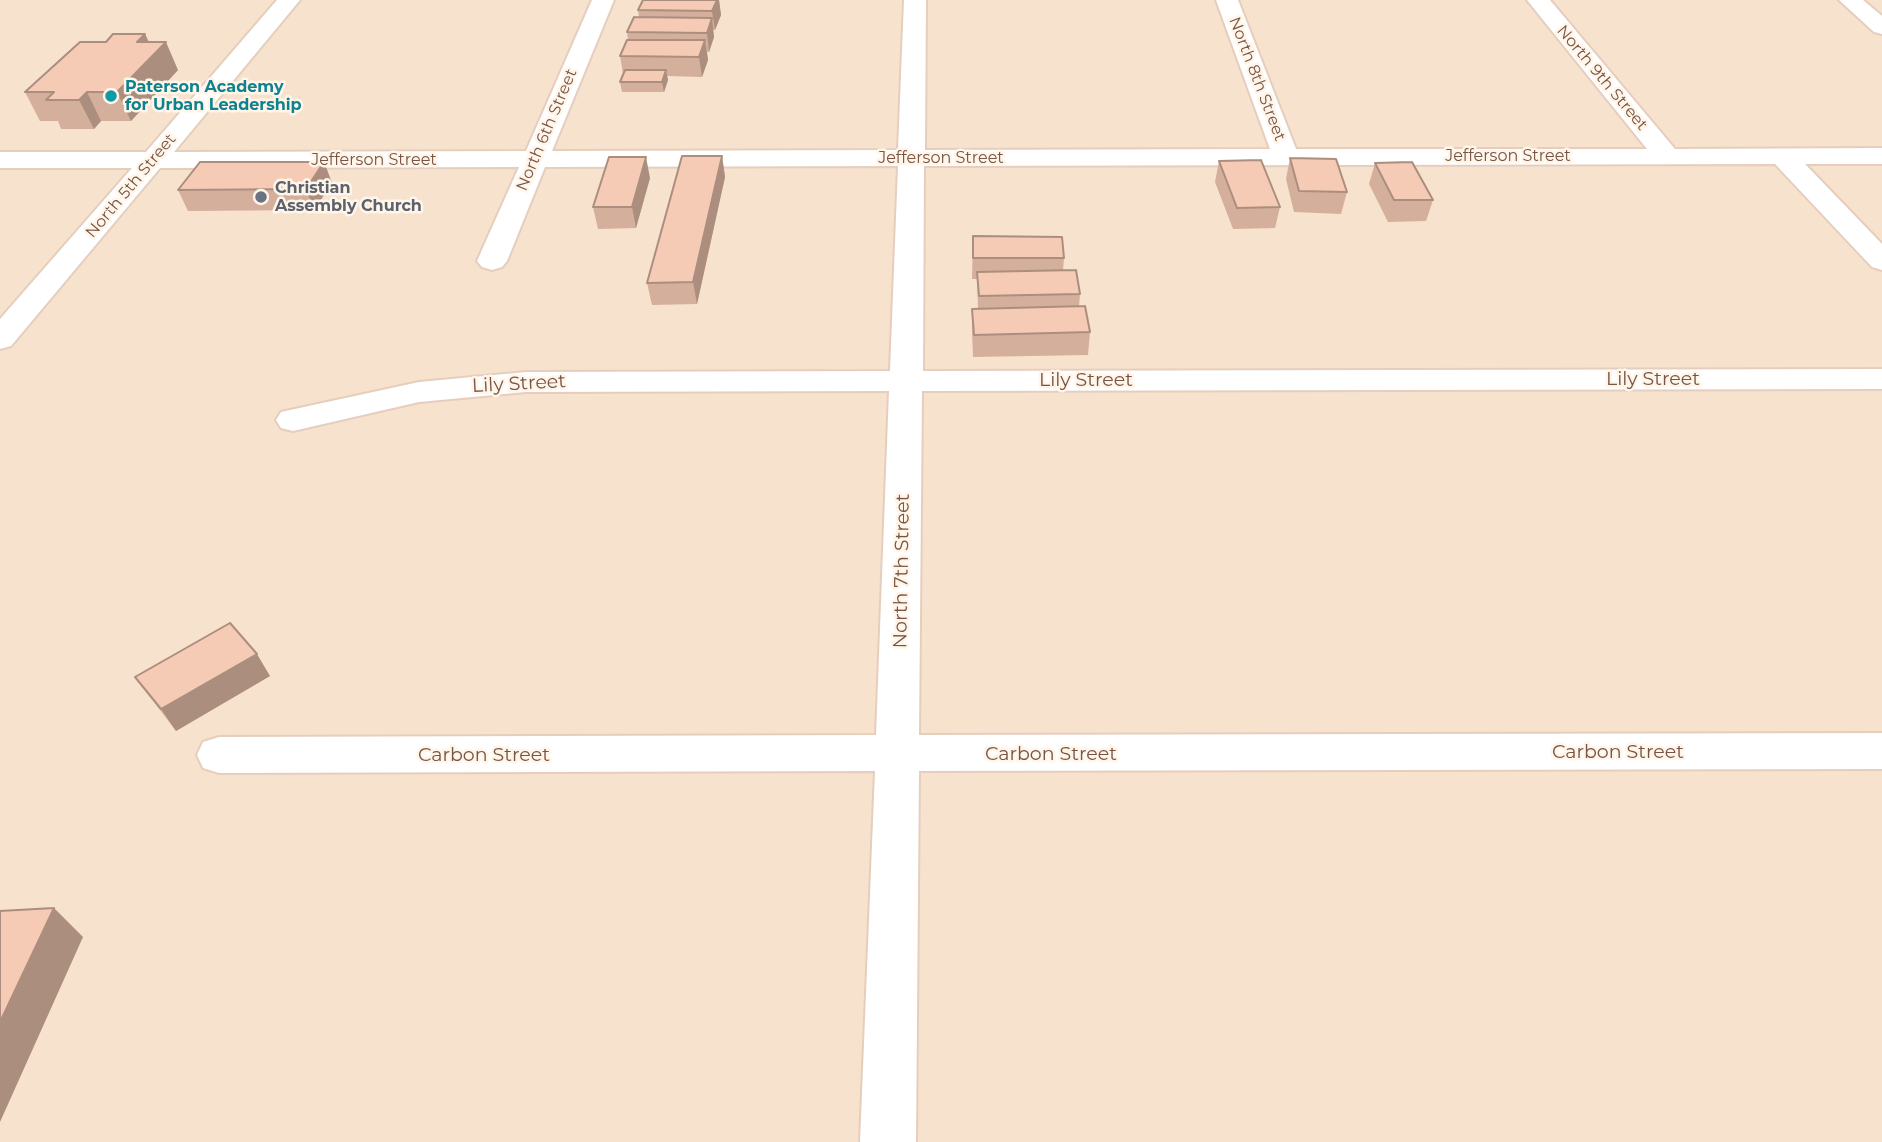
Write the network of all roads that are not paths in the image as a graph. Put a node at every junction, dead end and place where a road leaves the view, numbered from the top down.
1 (289, 0) edge
2 (603, 0) edge
3 (915, 0) edge
4 (1227, 0) edge
5 (1538, 0) edge
6 (1850, 0) edge
7 (1882, 27) edge
8 (1667, 156) junction
9 (1783, 156) junction
10 (1882, 156) edge
11 (1286, 157) junction
12 (911, 158) junction
13 (0, 160) edge
14 (153, 160) junction
15 (535, 160) junction
16 (492, 261) dead end
17 (1882, 261) edge
18 (0, 339) edge
19 (1882, 379) edge
20 (906, 382) junction
21 (293, 420) dead end
22 (1882, 751) edge
23 (898, 754) junction
24 (219, 755) dead end
25 (888, 1142) edge

1 - 14 street, North 5th Street
2 - 15 street, North 6th Street
3 - 12 street, North 7th Street
4 - 11 street, North 8th Street
5 - 8 street, North 9th Street
6 - 7 street
8 - 9 street, Jefferson Street
8 - 11 street, Jefferson Street
9 - 10 street, Jefferson Street
9 - 17 street
11 - 12 street, Jefferson Street
12 - 15 street, Jefferson Street
12 - 20 street, North 7th Street
13 - 14 street, Jefferson Street
14 - 15 street, Jefferson Street
14 - 18 street, North 5th Street
15 - 16 street, North 6th Street
19 - 20 street, Lily Street
20 - 21 street, Lily Street
20 - 23 street, North 7th Street
22 - 23 street, Carbon Street
23 - 24 street, Carbon Street
23 - 25 street, North 7th Street

